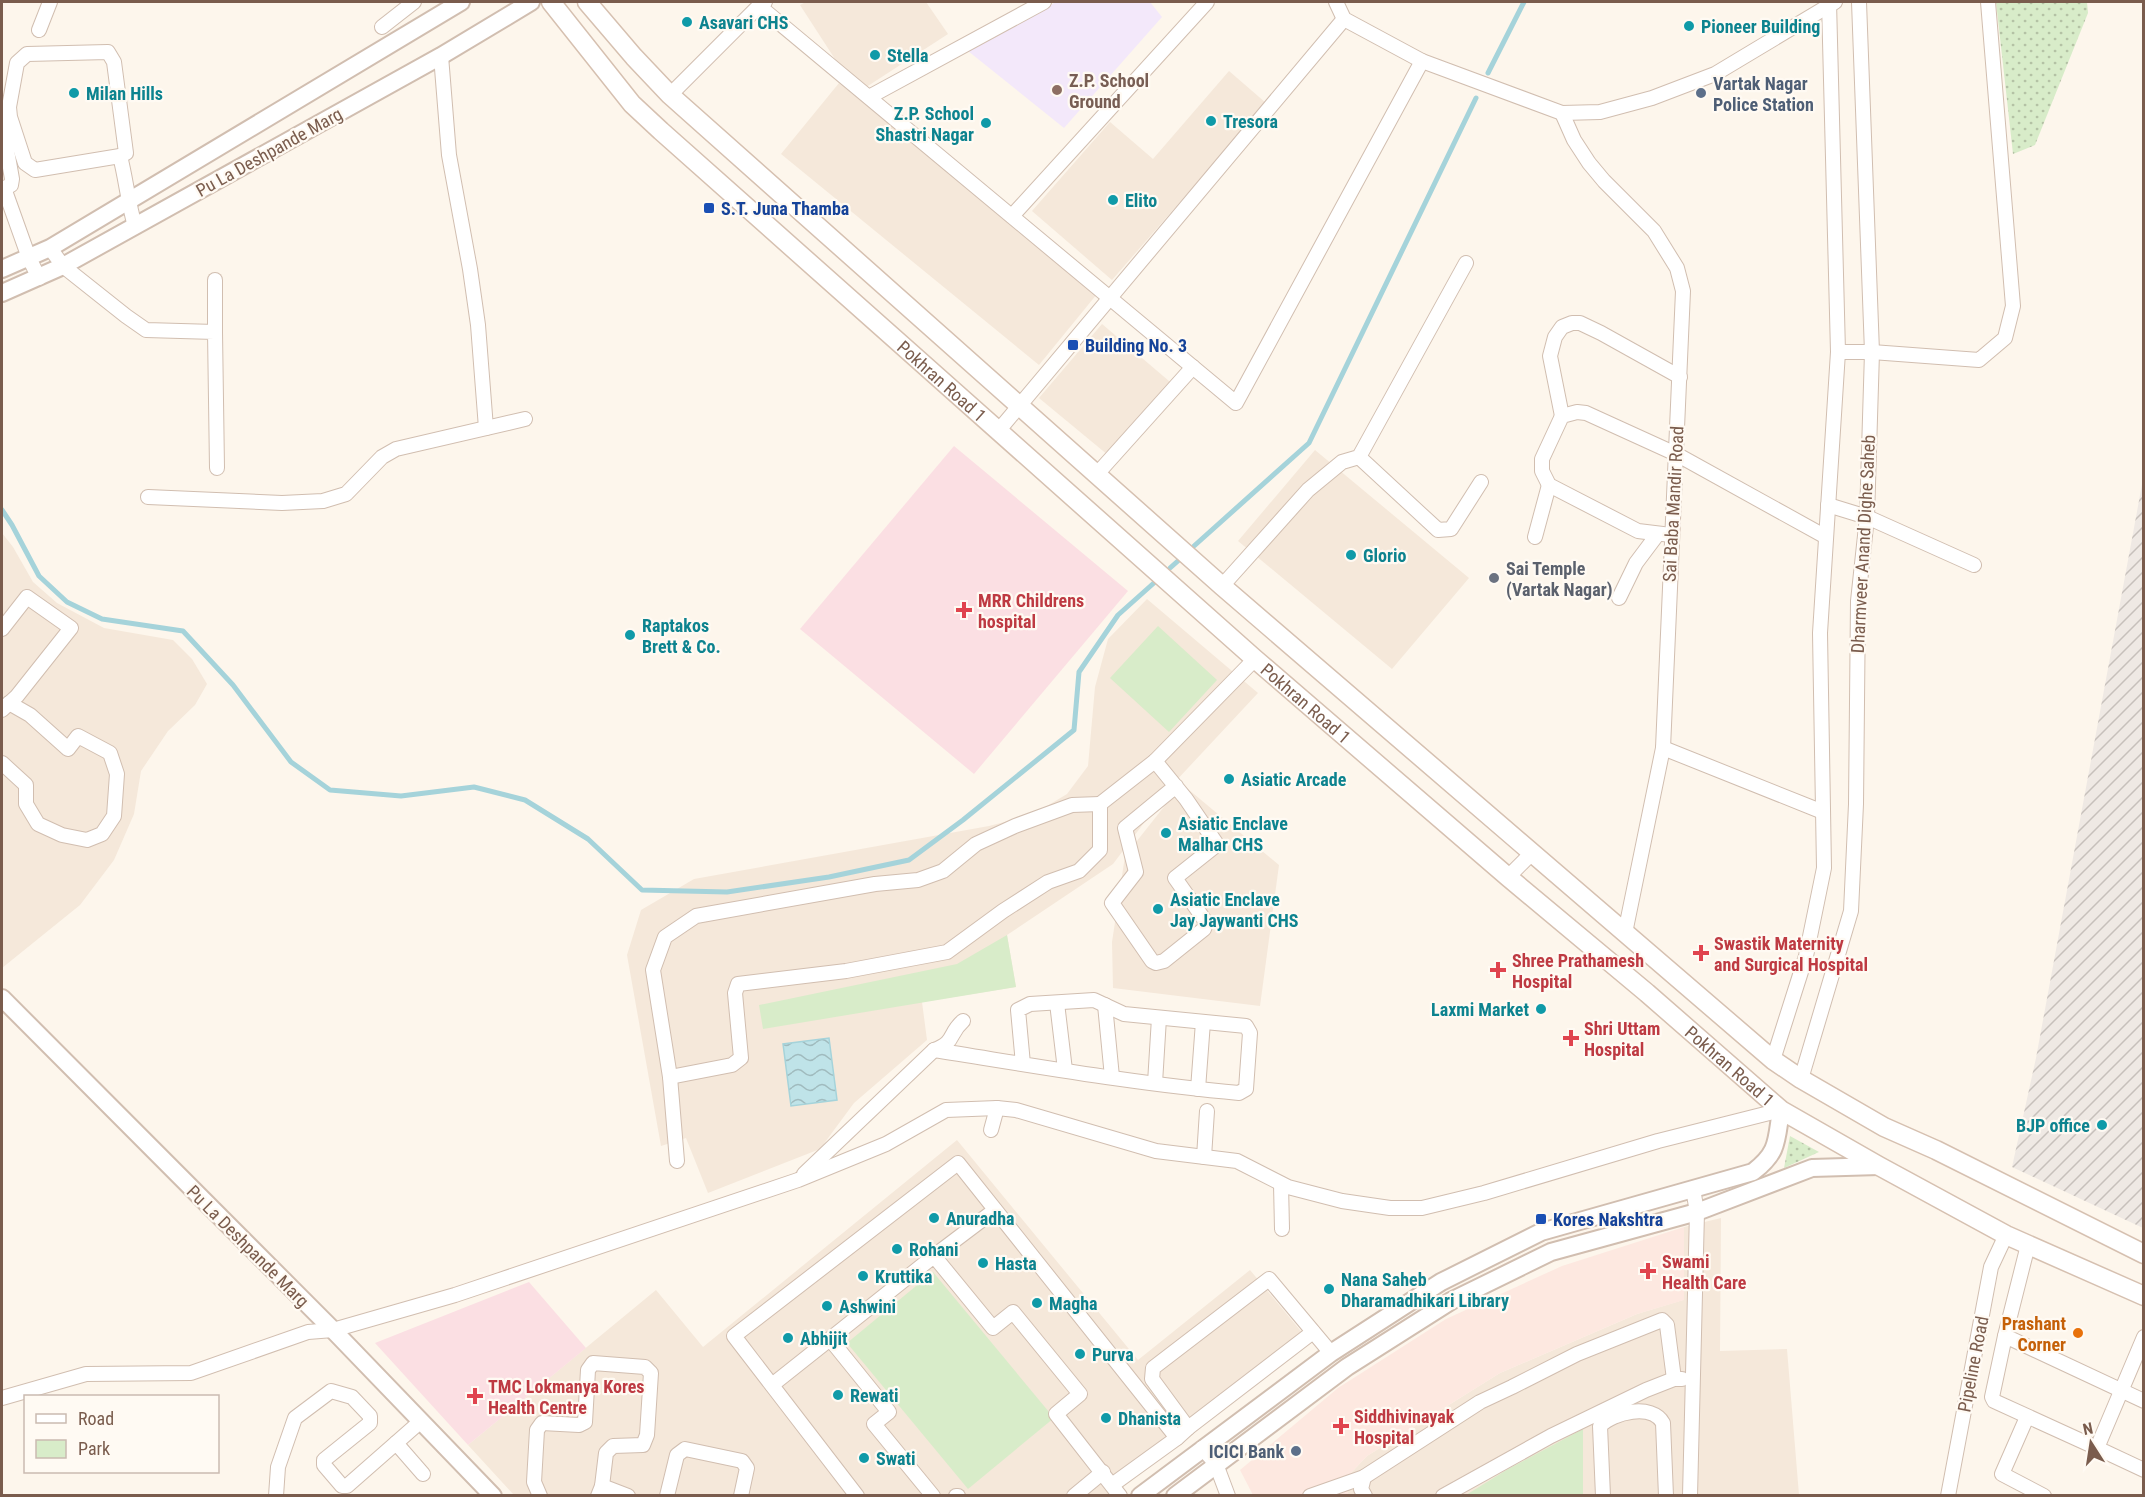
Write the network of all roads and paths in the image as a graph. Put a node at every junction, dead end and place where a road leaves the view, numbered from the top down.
1 (50, 2) edge
2 (414, 2) edge
3 (461, 2) edge
4 (531, 2) edge
5 (551, 2) edge
6 (587, 2) edge
7 (1044, 2) edge
8 (1207, 2) edge
9 (1336, 2) edge
10 (1831, 2) edge
11 (1859, 2) edge
12 (1988, 2) edge
13 (763, 4) edge
14 (1344, 19) junction
15 (382, 27) dead end
16 (39, 30) dead end
17 (441, 56) junction
18 (1422, 61) junction
19 (670, 95) junction
20 (870, 98) junction
21 (1562, 113) junction
22 (2, 122) edge
23 (120, 156) junction
24 (3, 189) edge
25 (128, 202) junction
26 (1012, 216) junction
27 (135, 226) junction
28 (50, 249) junction
29 (28, 258) junction
30 (1466, 263) dead end
31 (63, 266) junction
32 (2, 269) edge
33 (39, 278) junction
34 (215, 280) dead end
35 (2, 293) edge
36 (1110, 297) junction
37 (215, 332) junction
38 (1838, 352) junction
39 (1872, 352) junction
40 (1193, 367) junction
41 (1680, 377) junction
42 (1020, 406) junction
43 (1562, 416) junction
44 (525, 419) dead end
45 (486, 428) junction
46 (999, 430) junction
47 (1676, 454) junction
48 (1359, 457) junction
49 (217, 468) dead end
50 (1097, 474) junction
51 (1481, 482) dead end
52 (1549, 485) junction
53 (148, 497) dead end
54 (1828, 505) junction
55 (1867, 517) junction
56 (1664, 535) junction
57 (1535, 537) dead end
58 (1826, 537) junction
59 (1974, 565) dead end
60 (1222, 586) junction
61 (1620, 598) dead end
62 (2, 629) edge
63 (1255, 659) junction
64 (5, 706) edge
65 (1663, 748) junction
66 (1155, 761) junction
67 (2, 763) edge
68 (1176, 786) junction
69 (1100, 804) junction
70 (1823, 812) junction
71 (1532, 853) junction
72 (1508, 878) junction
73 (1625, 933) junction
74 (2, 998) edge
75 (1057, 1003) junction
76 (1105, 1005) junction
77 (1159, 1018) junction
78 (963, 1021) dead end
79 (1203, 1022) junction
80 (934, 1050) junction
81 (1773, 1060) junction
82 (1023, 1064) junction
83 (1065, 1070) junction
84 (670, 1077) junction
85 (1112, 1077) junction
86 (1801, 1079) junction
87 (1155, 1083) junction
88 (1198, 1089) junction
89 (997, 1108) junction
90 (1781, 1110) junction
91 (1207, 1111) dead end
92 (991, 1130) dead end
93 (1204, 1157) junction
94 (677, 1161) dead end
95 (1879, 1166) junction
96 (798, 1180) junction
97 (1281, 1184) junction
98 (1693, 1189) junction
99 (996, 1210) junction
100 (1697, 1212) junction
101 (1282, 1229) dead end
102 (2002, 1233) junction
103 (2028, 1245) junction
104 (2144, 1254) edge
105 (934, 1256) junction
106 (2144, 1296) edge
107 (333, 1330) junction
108 (1313, 1332) junction
109 (2005, 1336) junction
110 (2144, 1337) edge
111 (830, 1339) junction
112 (1331, 1353) junction
113 (1674, 1379) junction
114 (1693, 1379) junction
115 (772, 1385) junction
116 (2123, 1390) junction
117 (2, 1398) edge
118 (2144, 1401) edge
119 (2027, 1416) junction
120 (421, 1421) junction
121 (1188, 1428) junction
122 (1177, 1438) junction
123 (396, 1443) junction
124 (1202, 1448) junction
125 (2097, 1448) junction
126 (1216, 1464) junction
127 (2144, 1470) edge
128 (1103, 1472) junction
129 (423, 1474) dead end
130 (1364, 1477) junction
131 (1116, 1490) edge
132 (600, 1491) edge
133 (276, 1496) edge
134 (493, 1496) edge
135 (540, 1496) edge
136 (628, 1496) edge
137 (667, 1496) edge
138 (741, 1496) edge
139 (857, 1496) edge
140 (933, 1496) edge
141 (1074, 1496) edge
142 (1140, 1496) edge
143 (1175, 1496) edge
144 (1228, 1496) edge
145 (1310, 1496) edge
146 (1365, 1496) edge
147 (1443, 1496) edge
148 (1603, 1496) edge
149 (1666, 1496) edge
150 (1690, 1496) edge
151 (1948, 1496) edge
152 (2044, 1496) edge

1 - 16 street
2 - 15 street
3 - 25 street, Pu La Deshpande Marg
4 - 17 street, Pu La Deshpande Marg
5 - 46 main road, Pokhran Road 1
6 - 19 main road, Pokhran Road 1
7 - 20 street
8 - 26 street
9 - 14 street
10 - 21 street
10 - 38 street, Dharmveer Anand Dighe Saheb
11 - 39 street, Dharmveer Anand Dighe Saheb
12 - 39 street
13 - 19 street
13 - 20 street
14 - 18 street
14 - 36 street
17 - 27 street, Pu La Deshpande Marg
17 - 45 street
18 - 21 street
18 - 40 street
19 - 42 main road, Pokhran Road 1
20 - 26 street
21 - 41 street, Sai Baba Mandir Road
22 - 24 street
23 - 23 street
23 - 25 street
24 - 29 street
25 - 27 street
25 - 28 street, Pu La Deshpande Marg
26 - 36 street
27 - 31 street, Pu La Deshpande Marg
28 - 29 street, Pu La Deshpande Marg
28 - 31 street
29 - 32 street, Pu La Deshpande Marg
29 - 33 street
30 - 48 street
31 - 33 street, Pu La Deshpande Marg
31 - 37 street
33 - 35 street, Pu La Deshpande Marg
34 - 37 street
36 - 40 street
36 - 42 street
37 - 49 street
38 - 39 street
38 - 54 street, Dharmveer Anand Dighe Saheb
39 - 55 street, Dharmveer Anand Dighe Saheb
40 - 50 street
41 - 43 street
41 - 47 street, Sai Baba Mandir Road
42 - 46 street
42 - 50 main road, Pokhran Road 1
43 - 47 street
43 - 52 street
44 - 45 street
45 - 53 street
46 - 63 main road, Pokhran Road 1
47 - 56 street, Sai Baba Mandir Road
47 - 58 street
48 - 51 street
48 - 60 street
50 - 60 main road, Pokhran Road 1
52 - 56 street
52 - 57 street
54 - 55 street
54 - 58 street, Dharmveer Anand Dighe Saheb
55 - 59 street
55 - 86 street, Dharmveer Anand Dighe Saheb
56 - 61 street
56 - 65 street, Sai Baba Mandir Road
58 - 70 street, Dharmveer Anand Dighe Saheb
60 - 71 main road, Pokhran Road 1
62 - 64 street
63 - 66 street
63 - 72 main road, Pokhran Road 1
64 - 67 street
65 - 70 street
65 - 73 street, Sai Baba Mandir Road
66 - 68 street
66 - 69 street
68 - 68 street
69 - 84 street
69 - 84 street
70 - 81 street, Dharmveer Anand Dighe Saheb
71 - 72 street
71 - 73 main road, Pokhran Road 1
72 - 90 main road, Pokhran Road 1
73 - 81 main road, Pokhran Road 1
74 - 107 street, Pu La Deshpande Marg
75 - 76 street
75 - 82 street
75 - 83 street
76 - 77 street
76 - 85 street
77 - 79 street
77 - 87 street
78 - 80 street
79 - 88 street
79 - 88 street
80 - 82 street
80 - 96 street
81 - 86 main road, Pokhran Road 1
82 - 83 street
83 - 85 street
84 - 94 street
85 - 87 street
86 - 104 main road, Pokhran Road 1
87 - 88 street
89 - 92 street
89 - 93 street
89 - 96 street
90 - 95 main road, Pokhran Road 1
90 - 97 street
90 - 98 street
91 - 93 street
93 - 97 street
95 - 100 street
95 - 102 main road, Pokhran Road 1
96 - 107 street
97 - 101 street
98 - 100 street
98 - 112 street
99 - 105 street
99 - 115 street
99 - 122 street
100 - 114 street
100 - 126 street
102 - 103 main road, Pokhran Road 1
102 - 151 street, Pipeline Road
103 - 106 main road, Pokhran Road 1
103 - 109 street
105 - 111 street
105 - 128 street
107 - 117 street
107 - 120 street, Pu La Deshpande Marg
108 - 112 street
108 - 121 street
108 - 121 street
109 - 116 street
109 - 119 street
110 - 116 street
111 - 115 street
111 - 140 street
112 - 124 street
113 - 114 street
113 - 130 street
113 - 147 street
114 - 150 street
115 - 139 street
116 - 118 street
116 - 125 street
119 - 125 street
119 - 152 street
120 - 123 street
120 - 134 street, Pu La Deshpande Marg
121 - 122 street
122 - 131 street
123 - 129 street
123 - 133 street
124 - 126 street
124 - 142 street
125 - 127 street
126 - 143 street
126 - 144 street
128 - 131 street
128 - 141 street
130 - 145 street
130 - 146 street
132 - 135 street
132 - 136 street
137 - 138 street
148 - 149 street

